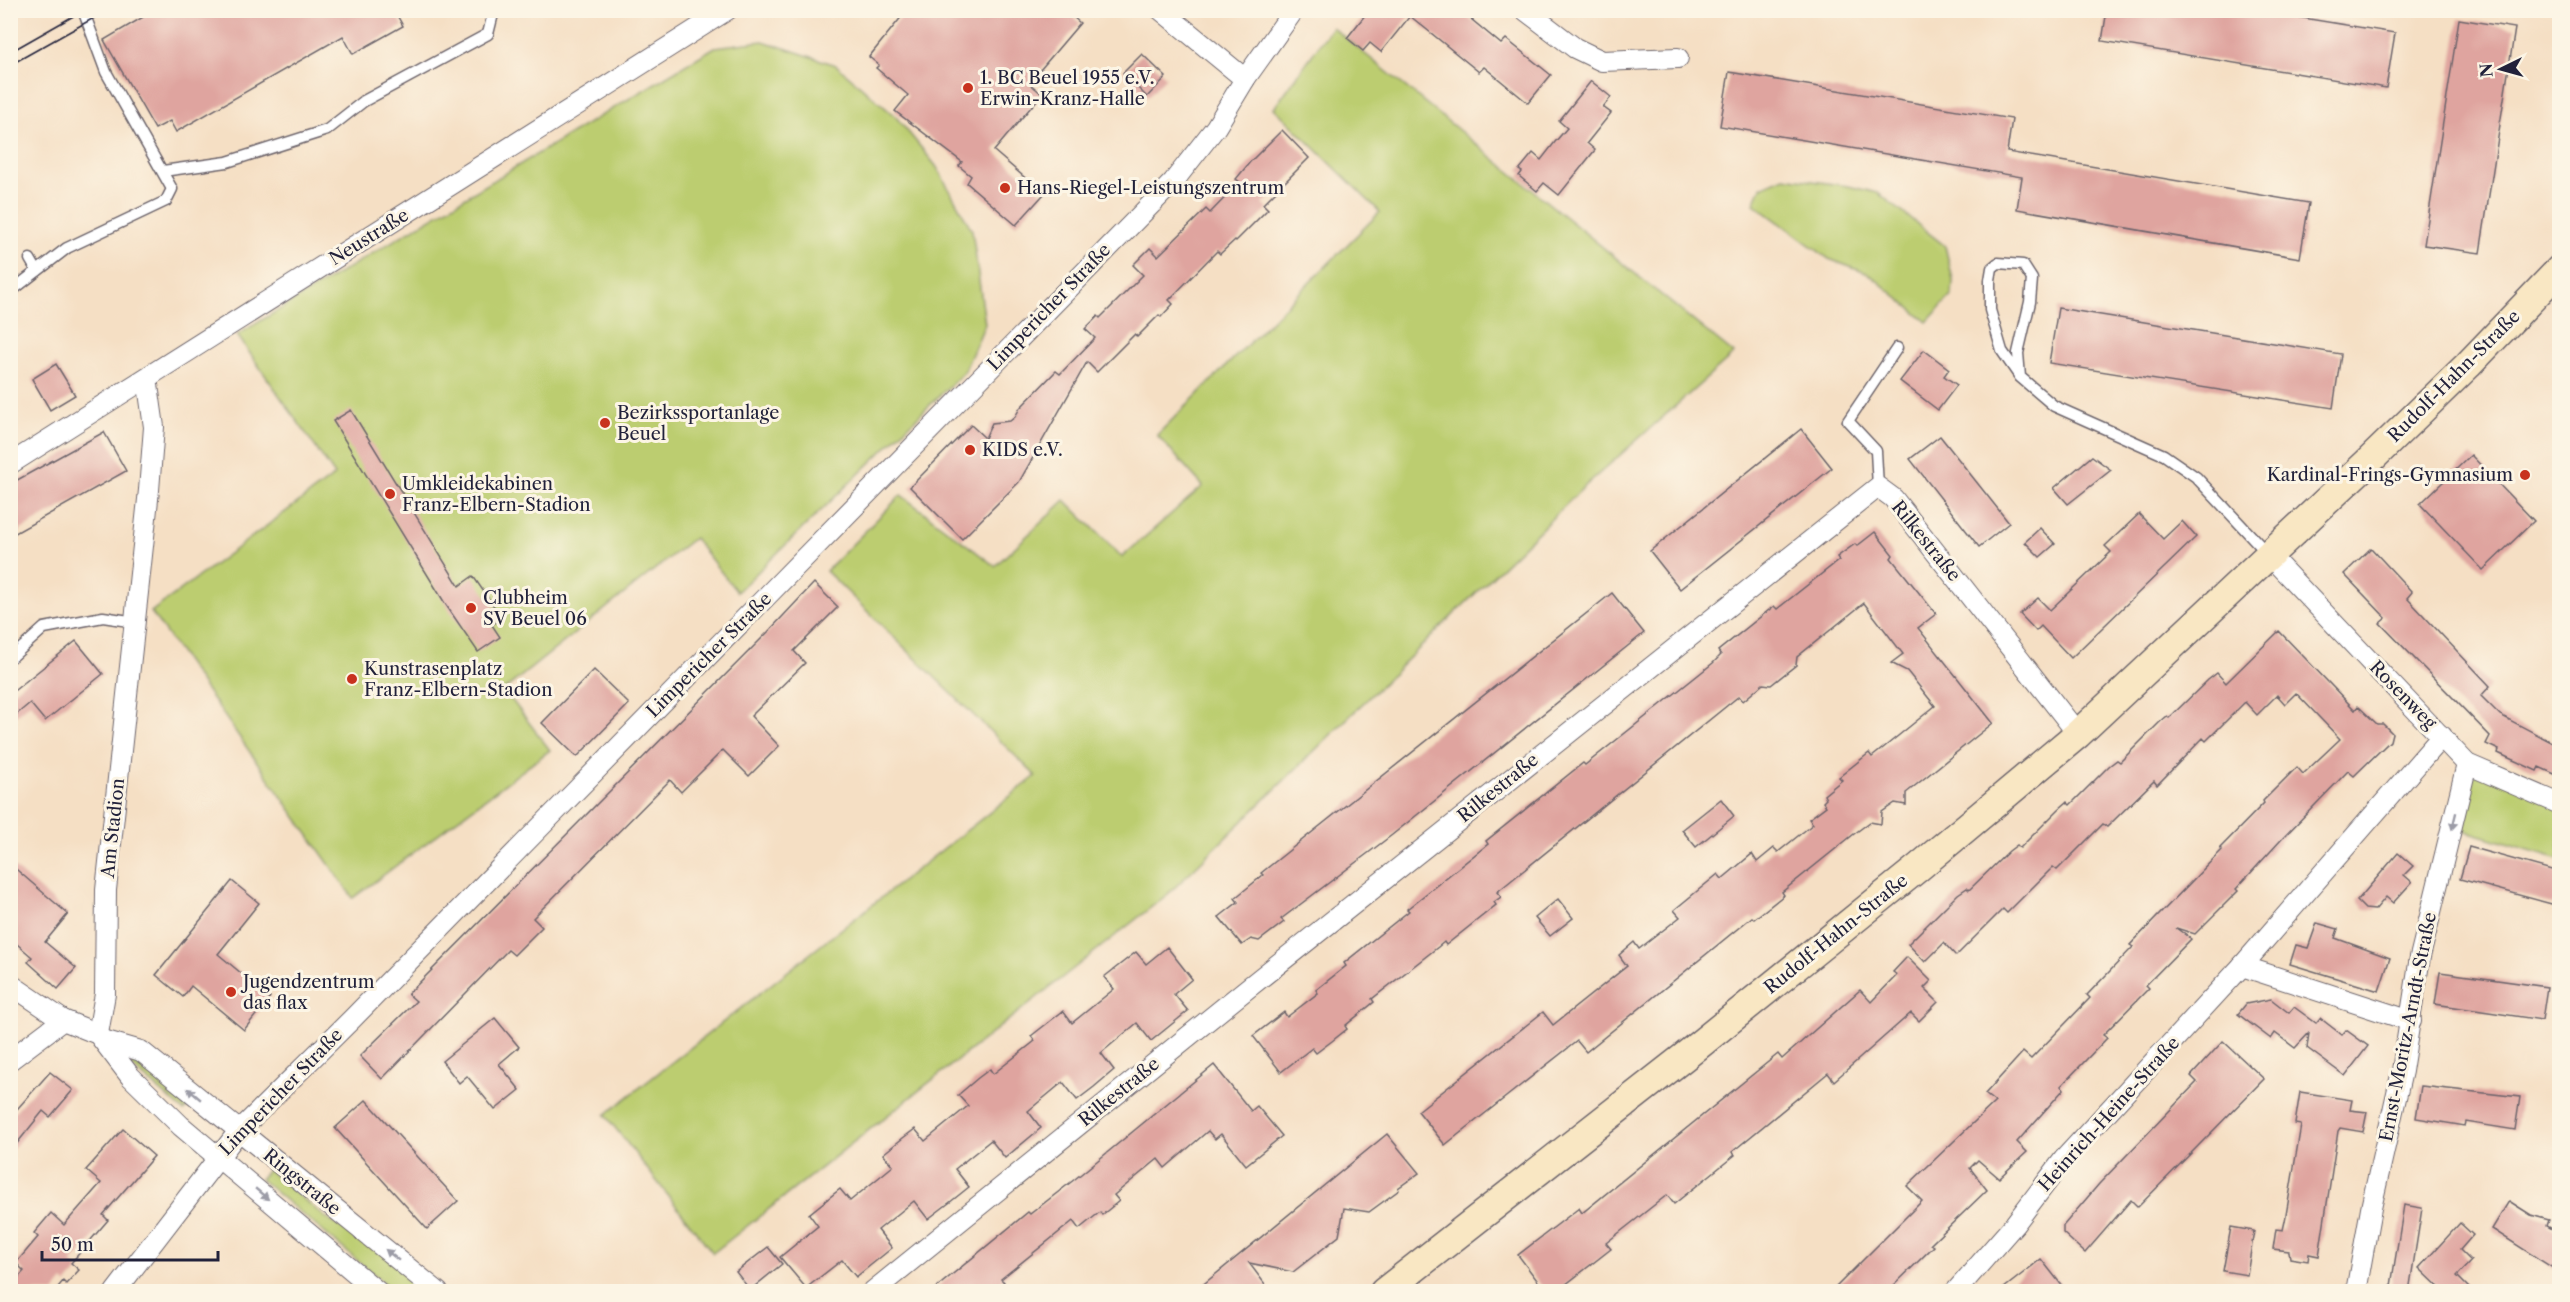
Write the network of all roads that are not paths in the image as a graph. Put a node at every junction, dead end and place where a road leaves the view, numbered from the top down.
1 (83, 10) edge
2 (494, 10) edge
3 (727, 10) edge
4 (1161, 10) edge
5 (1294, 10) edge
6 (1525, 10) edge
7 (1678, 58) dead end
8 (1245, 79) junction
9 (163, 171) junction
10 (30, 259) dead end
11 (2559, 269) edge
12 (38, 271) junction
13 (10, 292) edge
14 (1897, 348) dead end
15 (2020, 377) junction
16 (147, 378) junction
17 (10, 464) edge
18 (1878, 487) junction
19 (2269, 555) junction
20 (136, 622) junction
21 (14, 656) dead end
22 (2078, 734) junction
23 (2442, 736) junction
24 (2467, 764) junction
25 (2559, 804) edge
26 (2242, 966) junction
27 (10, 984) edge
28 (63, 1020) junction
29 (2411, 1021) junction
30 (101, 1037) junction
31 (10, 1060) edge
32 (239, 1131) junction
33 (216, 1158) junction
34 (115, 1292) edge
35 (378, 1292) edge
36 (438, 1292) edge
37 (872, 1292) edge
38 (1384, 1292) edge
39 (1956, 1292) edge
40 (2356, 1292) edge

1 - 9 lane
2 - 9 lane
3 - 16 street, Neustraße
4 - 8 street
5 - 8 street, Limpericher Straße
6 - 7 street
8 - 32 street, Limpericher Straße
9 - 12 lane
10 - 12 lane
11 - 19 street, Rudolf-Hahn-Straße
12 - 13 lane
14 - 18 lane
15 - 15 lane
15 - 19 lane
16 - 17 street, Neustraße
16 - 20 street, Am Stadion
18 - 22 street, Rilkestraße
18 - 37 street, Rilkestraße
19 - 22 street, Rudolf-Hahn-Straße
19 - 23 street, Rosenweg
20 - 21 lane
20 - 30 street, Am Stadion
22 - 38 street, Rudolf-Hahn-Straße
23 - 24 street, Rosenweg
23 - 26 street, Heinrich-Heine-Straße
24 - 25 street, Rosenweg
24 -> 29 street, Ernst-Moritz-Arndt-Straße
26 - 29 street
26 - 39 street, Heinrich-Heine-Straße
27 - 28 street, Ringstraße
28 - 30 street, Ringstraße
28 - 31 street
29 - 40 street, Ernst-Moritz-Arndt-Straße
32 -> 30 street, Ringstraße
30 - 33 street, Ringstraße
32 - 33 street, Limpericher Straße
36 -> 32 street, Ringstraße
33 - 34 street, Limpericher Straße
33 -> 35 street, Ringstraße

